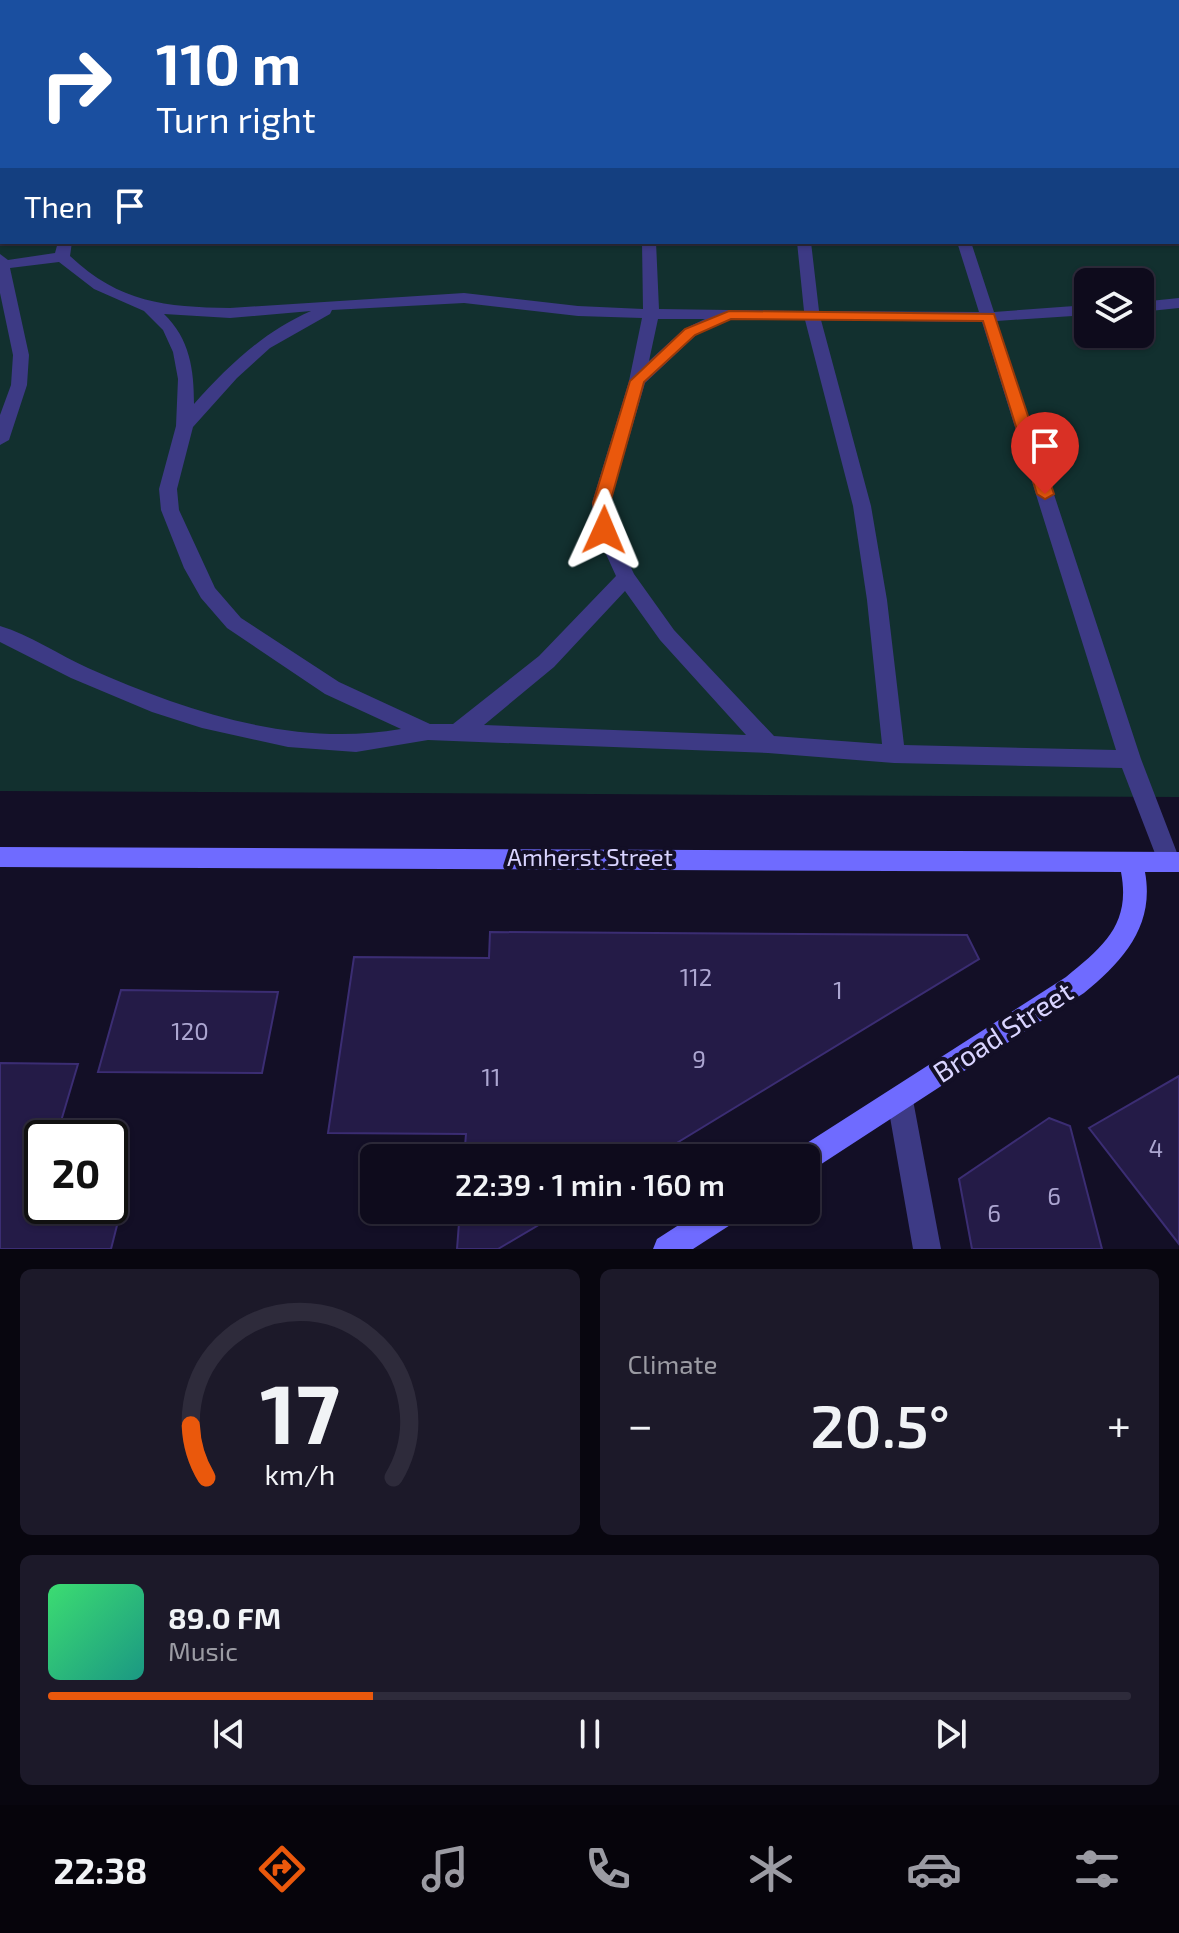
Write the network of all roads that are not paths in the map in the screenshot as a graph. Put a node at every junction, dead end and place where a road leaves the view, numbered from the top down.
1 (649, 244) edge
2 (804, 244) edge
3 (965, 244) edge
4 (64, 249) edge
5 (1, 262) edge
6 (1179, 303) edge
7 (344, 304) junction
8 (1154, 306) edge
9 (149, 308) junction
10 (1074, 311) edge
11 (651, 314) junction
12 (729, 315) junction
13 (812, 316) junction
14 (989, 317) junction
15 (637, 381) junction
16 (185, 426) junction
17 (0, 440) edge
18 (626, 577) junction
19 (0, 633) edge
20 (428, 732) junction
21 (456, 734) junction
22 (768, 744) junction
23 (894, 754) junction
24 (1130, 759) junction
25 (0, 857) edge
26 (1131, 862) junction
27 (1174, 862) edge
28 (900, 1100) junction
29 (820, 1151) edge
30 (706, 1224) edge
31 (667, 1249) edge
32 (927, 1249) edge

1 - 11 lane
2 - 13 lane
3 - 14 lane
4 - 5 lane
4 - 9 lane
5 - 17 lane
6 - 8 lane
7 - 9 lane
7 - 11 lane
7 - 16 lane
9 - 16 lane
10 - 14 lane
11 - 12 lane
11 - 15 lane
12 - 13 lane
12 - 15 lane
13 - 14 lane
13 - 23 lane
14 - 24 lane
15 - 18 lane
16 - 20 lane
18 - 21 lane
18 - 22 lane
19 - 20 lane
20 - 21 lane
21 - 22 lane
22 - 23 lane
23 - 24 lane
24 - 27 lane
25 - 26 main road, Amherst Street
26 - 27 main road, Amherst Street
26 - 28 main road, Broad Street
28 - 29 main road, Broad Street
28 - 32 lane
30 - 31 main road

